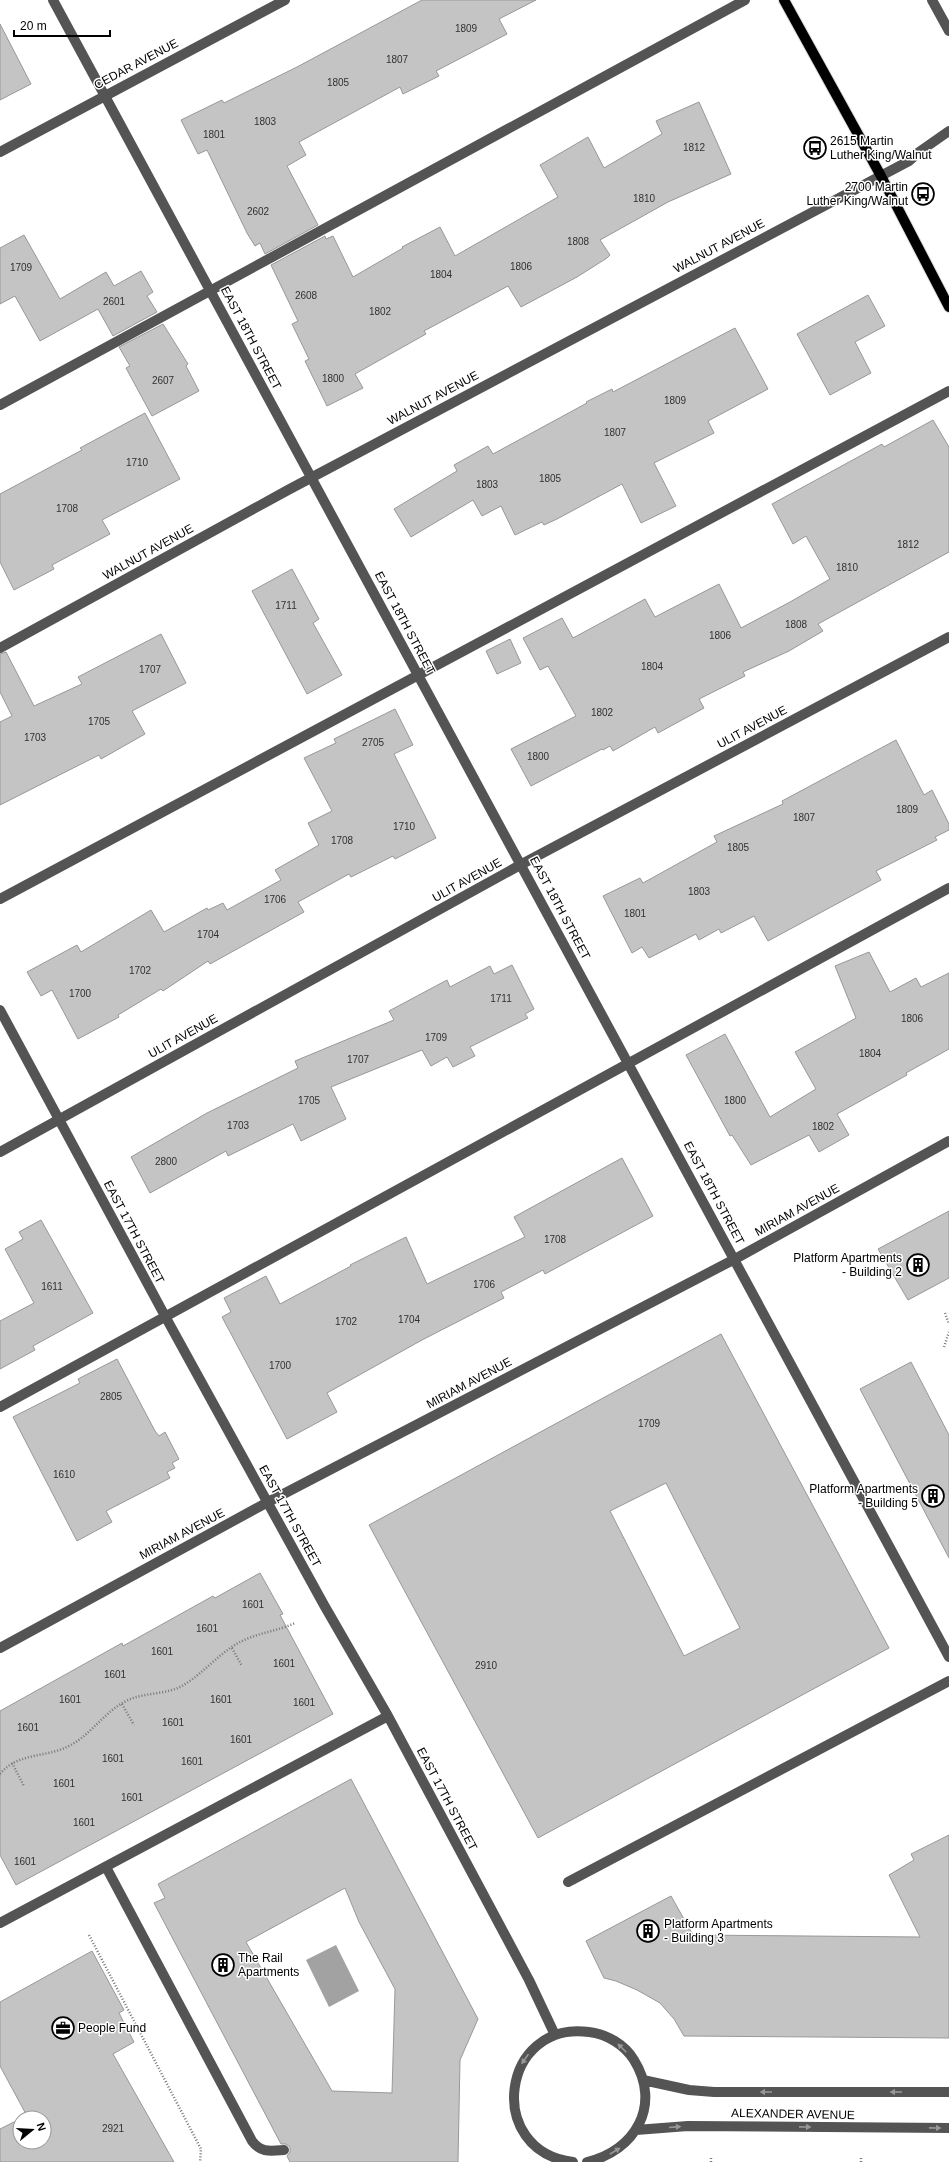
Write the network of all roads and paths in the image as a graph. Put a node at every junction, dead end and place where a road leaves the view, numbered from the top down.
1 (53, 0) edge
2 (285, 0) edge
3 (745, 0) edge
4 (784, 0) edge
5 (932, 0) edge
6 (949, 31) edge
7 (105, 95) junction
8 (949, 131) edge
9 (0, 152) edge
10 (881, 176) junction
11 (210, 290) junction
12 (949, 307) edge
13 (949, 391) edge
14 (0, 405) edge
15 (312, 477) junction
16 (949, 637) edge
17 (0, 648) edge
18 (418, 675) junction
19 (522, 864) junction
20 (949, 888) edge
21 (0, 899) edge
22 (0, 1010) edge
23 (628, 1063) junction
24 (59, 1120) junction
25 (949, 1141) edge
26 (0, 1152) edge
27 (735, 1259) junction
28 (946, 1314) dead end
29 (165, 1316) junction
30 (949, 1324) edge
31 (949, 1332) edge
32 (944, 1347) dead end
33 (0, 1407) edge
34 (268, 1502) junction
35 (295, 1623) dead end
36 (0, 1648) edge
37 (232, 1648) junction
38 (949, 1657) edge
39 (242, 1666) dead end
40 (949, 1681) edge
41 (122, 1704) junction
42 (388, 1716) junction
43 (134, 1725) dead end
44 (12, 1763) junction
45 (0, 1774) edge
46 (24, 1786) dead end
47 (106, 1867) junction
48 (568, 1882) dead end
49 (0, 1923) edge
50 (89, 1935) dead end
51 (555, 2035) junction
52 (643, 2080) junction
53 (949, 2092) edge
54 (949, 2128) edge
55 (636, 2130) junction
56 (284, 2150) dead end
57 (711, 2156) dead end
58 (200, 2162) edge
59 (573, 2162) edge
60 (587, 2162) edge
61 (711, 2162) edge

1 - 7 street, EAST 18TH STREET
2 - 7 street, CEDAR AVENUE
3 - 11 street
4 - 10 main road
5 - 6 street
7 - 9 street, CEDAR AVENUE
7 - 11 street, EAST 18TH STREET
8 - 10 street, WALNUT AVENUE
10 - 12 main road
10 - 15 street, WALNUT AVENUE
11 - 14 street
11 - 15 street, EAST 18TH STREET
13 - 18 street
15 - 17 street, WALNUT AVENUE
15 - 18 street, EAST 18TH STREET
16 - 19 street, ULIT AVENUE
18 - 19 street, EAST 18TH STREET
18 - 21 street
19 - 23 street, EAST 18TH STREET
19 - 24 street, ULIT AVENUE
20 - 23 street
22 - 24 street, EAST 17TH STREET
23 - 27 street, EAST 18TH STREET
23 - 29 street
24 - 26 street, ULIT AVENUE
24 - 29 street, EAST 17TH STREET
25 - 27 street, MIRIAM AVENUE
27 - 34 street, MIRIAM AVENUE
27 - 38 street, EAST 18TH STREET
28 - 30 path
29 - 33 street
29 - 34 street, EAST 17TH STREET
31 - 32 path
34 - 36 street, MIRIAM AVENUE
34 - 42 street, EAST 17TH STREET
35 - 37 path
37 - 39 path
37 - 41 path
40 - 48 street
41 - 43 path
41 - 44 path
42 - 47 street
42 - 51 street, EAST 17TH STREET
44 - 45 path
44 - 46 path
47 - 49 street
47 - 56 street
50 - 58 path
52 -> 51 street
51 -> 59 street
53 -> 52 street, ALEXANDER AVENUE
52 - 55 street
55 -> 54 street, ALEXANDER AVENUE
60 -> 55 street
57 - 61 path

